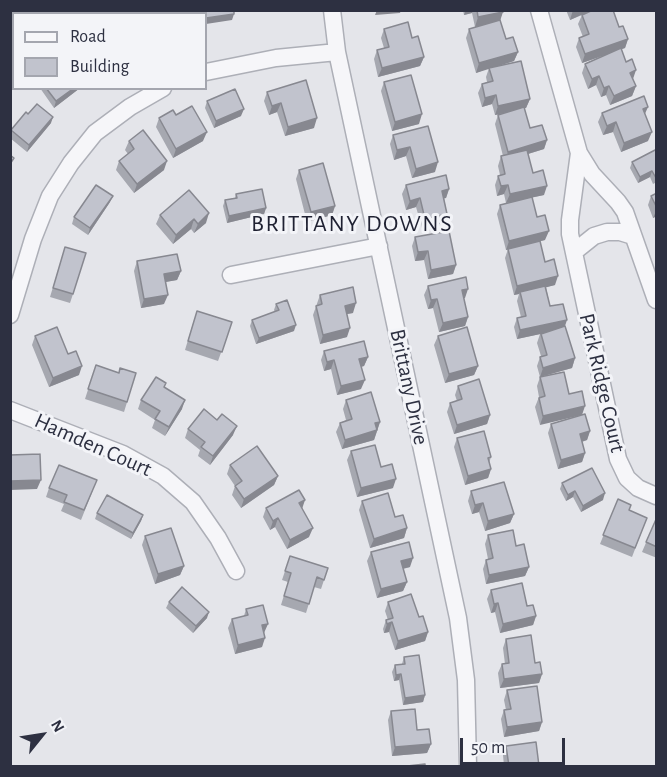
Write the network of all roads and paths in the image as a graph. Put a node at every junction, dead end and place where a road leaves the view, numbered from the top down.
1 (332, 10) edge
2 (539, 10) edge
3 (337, 52) junction
4 (207, 72) edge
5 (160, 90) edge
6 (579, 153) junction
7 (633, 236) junction
8 (379, 246) junction
9 (574, 252) junction
10 (231, 275) dead end
11 (657, 300) edge
12 (10, 315) edge
13 (10, 410) edge
14 (657, 496) edge
15 (236, 571) dead end
16 (468, 766) edge

1 - 3 street, Brittany Drive
2 - 6 street, Park Ridge Court
3 - 4 street
3 - 8 street, Brittany Drive
5 - 12 street
6 - 7 street, Park Ridge Court
6 - 9 street, Park Ridge Court
7 - 9 street
7 - 11 street, Park Ridge Court
8 - 10 street
8 - 16 street, Brittany Drive
9 - 14 street, Park Ridge Court
13 - 15 street, Hamden Court

